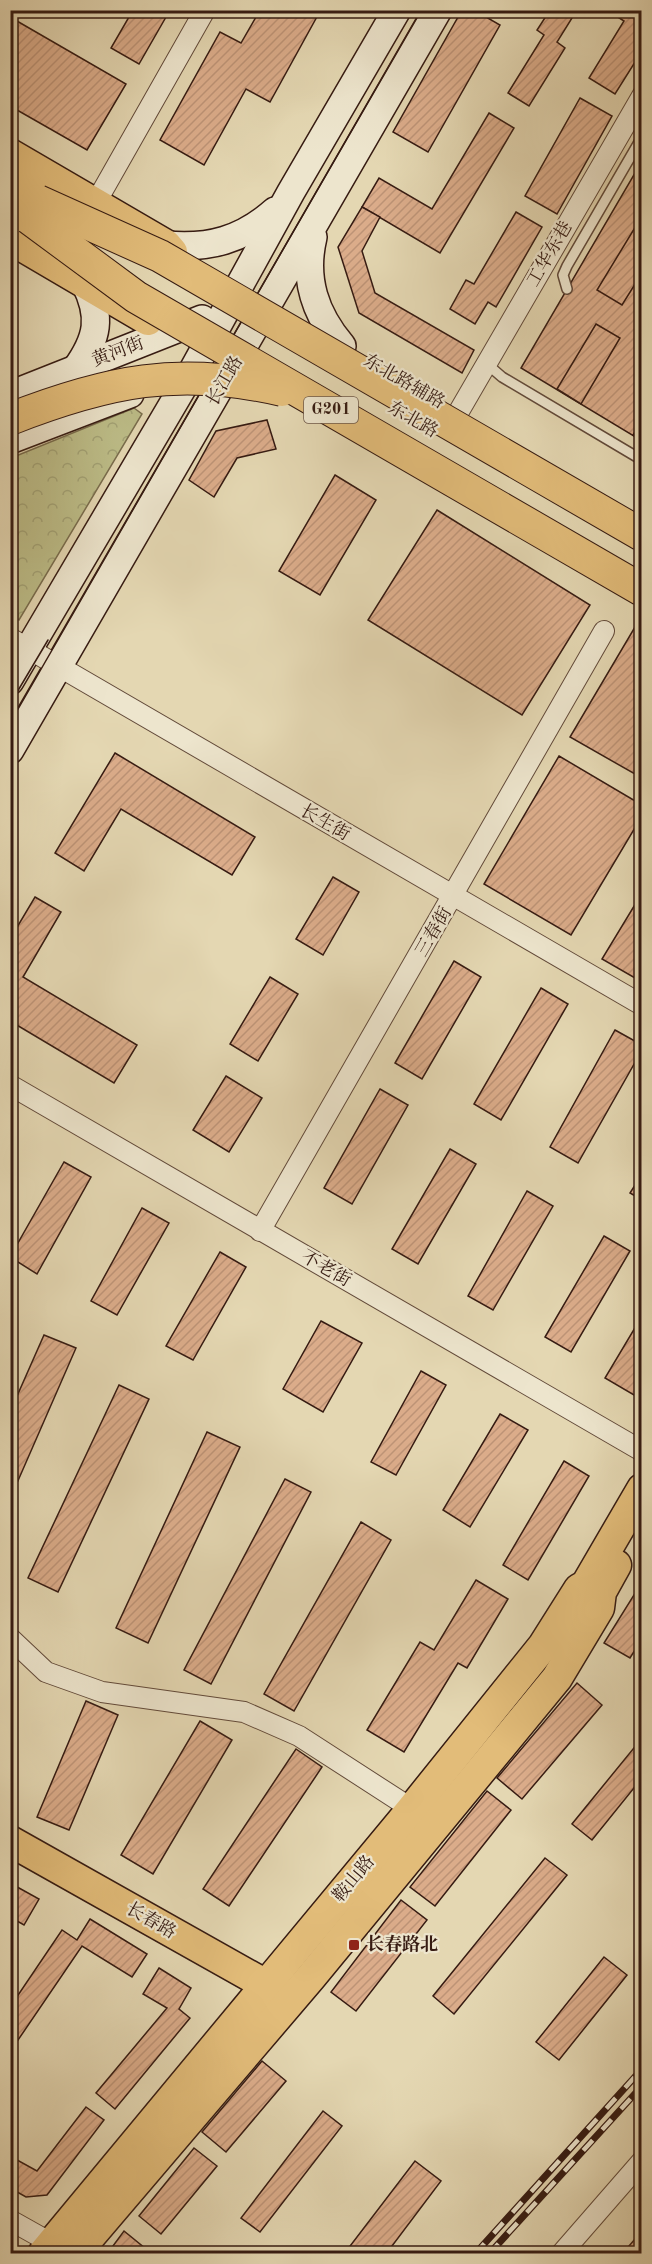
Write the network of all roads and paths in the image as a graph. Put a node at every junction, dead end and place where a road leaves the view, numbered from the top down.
1 (205, 10) edge
2 (438, 10) edge
3 (394, 12) edge
4 (642, 96) edge
5 (642, 137) edge
6 (10, 154) edge
7 (10, 185) edge
8 (291, 192) junction
9 (95, 204) junction
10 (22, 216) edge
11 (122, 219) junction
12 (317, 220) junction
13 (166, 245) junction
14 (85, 283) junction
15 (567, 289) dead end
16 (232, 298) junction
17 (342, 346) junction
18 (219, 347) junction
19 (487, 364) junction
20 (76, 369) junction
21 (10, 395) edge
22 (315, 401) junction
23 (92, 408) junction
24 (10, 418) edge
25 (450, 425) junction
26 (494, 433) joint
27 (10, 440) edge
28 (642, 460) edge
29 (616, 503) junction
30 (642, 518) edge
31 (642, 535) edge
32 (640, 570) edge
33 (642, 605) edge
34 (604, 631) dead end
35 (19, 644) edge
36 (59, 668) junction
37 (10, 681) edge
38 (10, 750) edge
39 (453, 897) junction
40 (642, 1005) edge
41 (10, 1085) edge
42 (260, 1231) junction
43 (642, 1451) edge
44 (642, 1489) edge
45 (642, 1522) edge
46 (10, 1638) edge
47 (412, 1809) junction
48 (10, 1841) edge
49 (265, 1985) junction
50 (292, 2000) junction
51 (642, 2161) edge
52 (10, 2220) edge
53 (56, 2250) edge
54 (561, 2253) edge

1 - 9 street
2 - 12 main road, 长江路
3 - 8 main road
4 - 19 street, 工华东巷
5 - 15 lane
6 - 9 main road, 东北路
7 - 10 highway, 东北路
8 - 13 main road
8 - 16 main road
9 - 11 main road, 东北路
10 - 14 main road, 东北路
10 - 22 highway, 东北路 / G201, bridge
10 - 31 highway, 东北路 / G201, bridge
11 - 13 main road, 东北路
11 - 14 main road
12 - 17 main road
12 - 18 main road, 长江路
13 - 16 main road, 东北路
14 - 18 main road, 东北路
14 - 20 main road
16 - 18 main road, 东北路
16 - 18 main road, 黄河街
17 - 18 main road, 东北路辅路
17 - 25 main road, 东北路辅路
18 - 20 main road, 黄河街
18 - 23 main road, 黄河街
18 - 25 main road, 东北路
18 - 32 main road, 东北路
18 - 33 main road
18 - 35 main road, 长江路
18 - 36 main road, 长江路
19 - 25 street, 工华东巷
19 - 28 lane
20 - 21 main road, 黄河街
20 - 23 main road
22 - 24 highway, bridge
22 - 32 highway, 东北路 / G201, bridge
23 - 27 main road, 黄河街
25 - 26 main road
25 - 32 main road, 东北路
26 - 29 main road
29 - 30 main road
29 - 32 main road
34 - 39 street, 三春街
35 - 36 street, 长生街
35 - 37 main road, 长江路
36 - 38 main road, 长江路
36 - 39 street, 长生街
39 - 40 street, 长生街
39 - 42 street, 三春街
41 - 42 street, 不老街
42 - 43 street, 不老街
44 - 47 main road, 鞍山路
45 - 50 main road, 鞍山路
46 - 47 street
47 - 49 main road, 鞍山路
48 - 49 main road, 长春路
49 - 50 main road, 长春路
49 - 53 main road, 鞍山路
50 - 53 main road, 鞍山路
51 - 54 street
52 - 53 street

